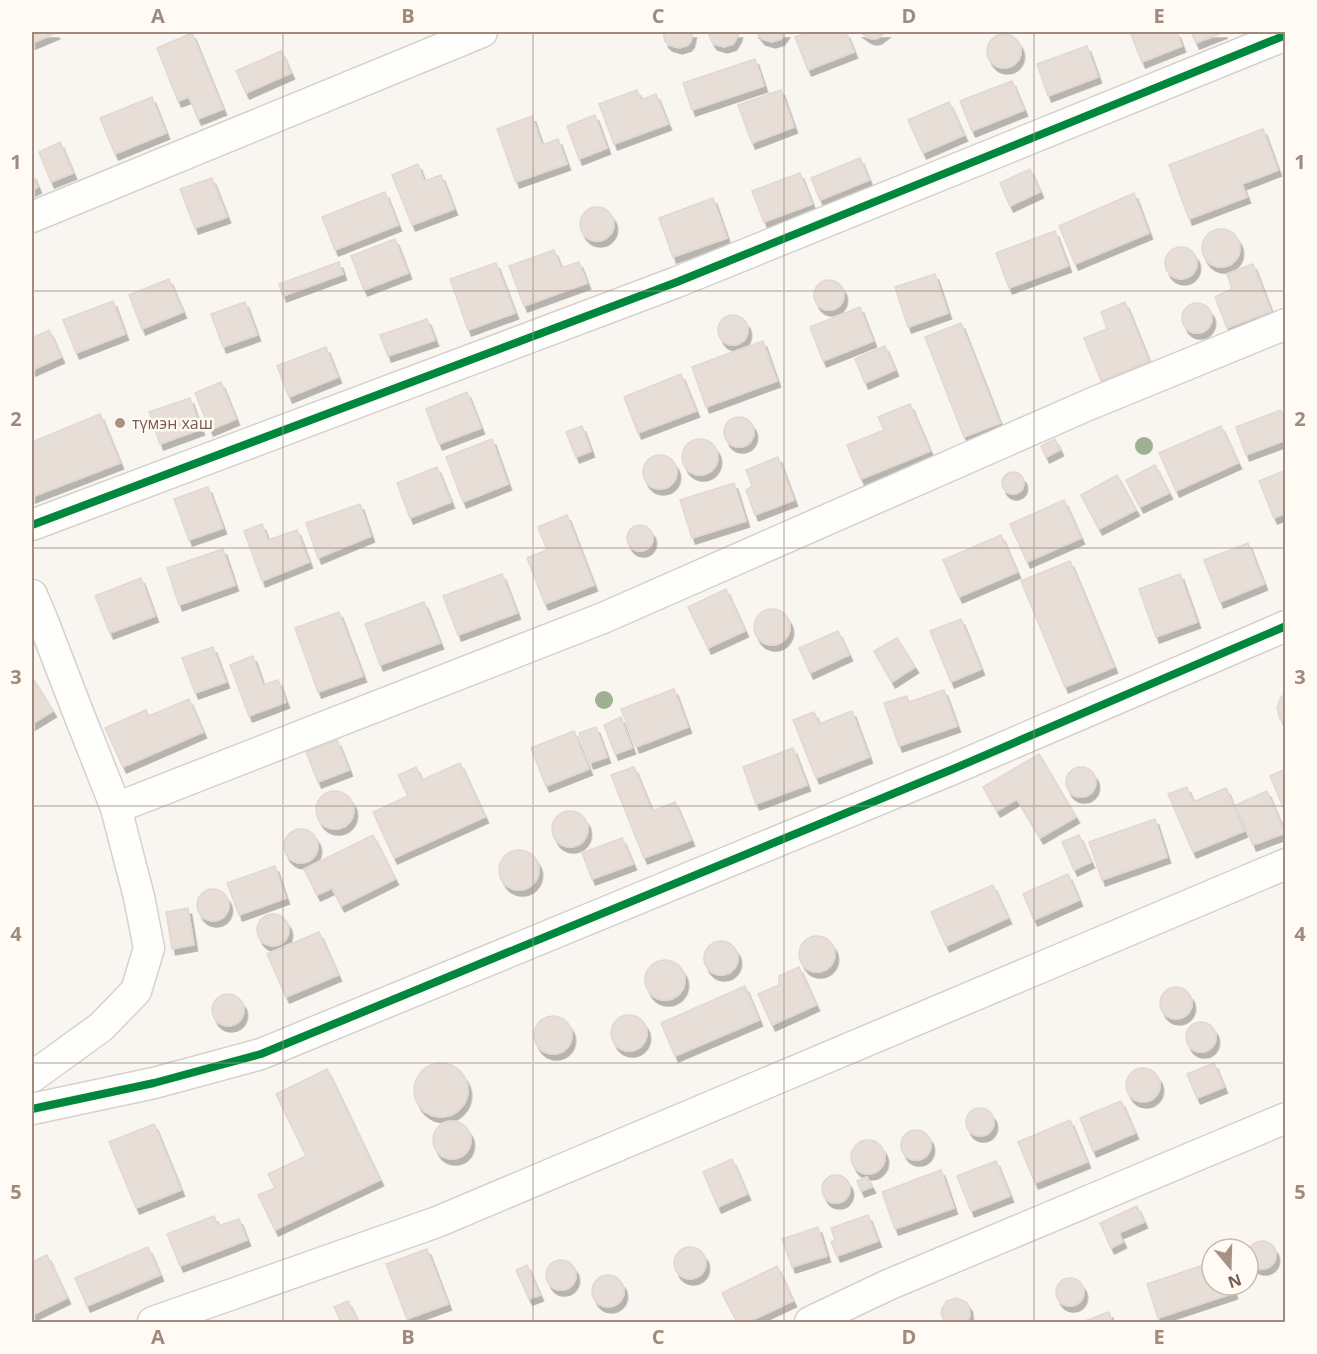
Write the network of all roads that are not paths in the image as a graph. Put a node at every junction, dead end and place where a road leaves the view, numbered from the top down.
1 (482, 32) edge
2 (1286, 35) edge
3 (32, 217) edge
4 (1286, 324) edge
5 (32, 525) edge
6 (32, 595) edge
7 (1286, 626) edge
8 (116, 808) junction
9 (1286, 864) edge
10 (32, 1077) edge
11 (32, 1109) edge
12 (1286, 1118) edge
13 (153, 1323) edge
14 (810, 1323) edge

1 - 3 street
2 - 5 street
4 - 8 street
6 - 8 street
7 - 11 street
8 - 10 street
9 - 13 street
12 - 14 street

